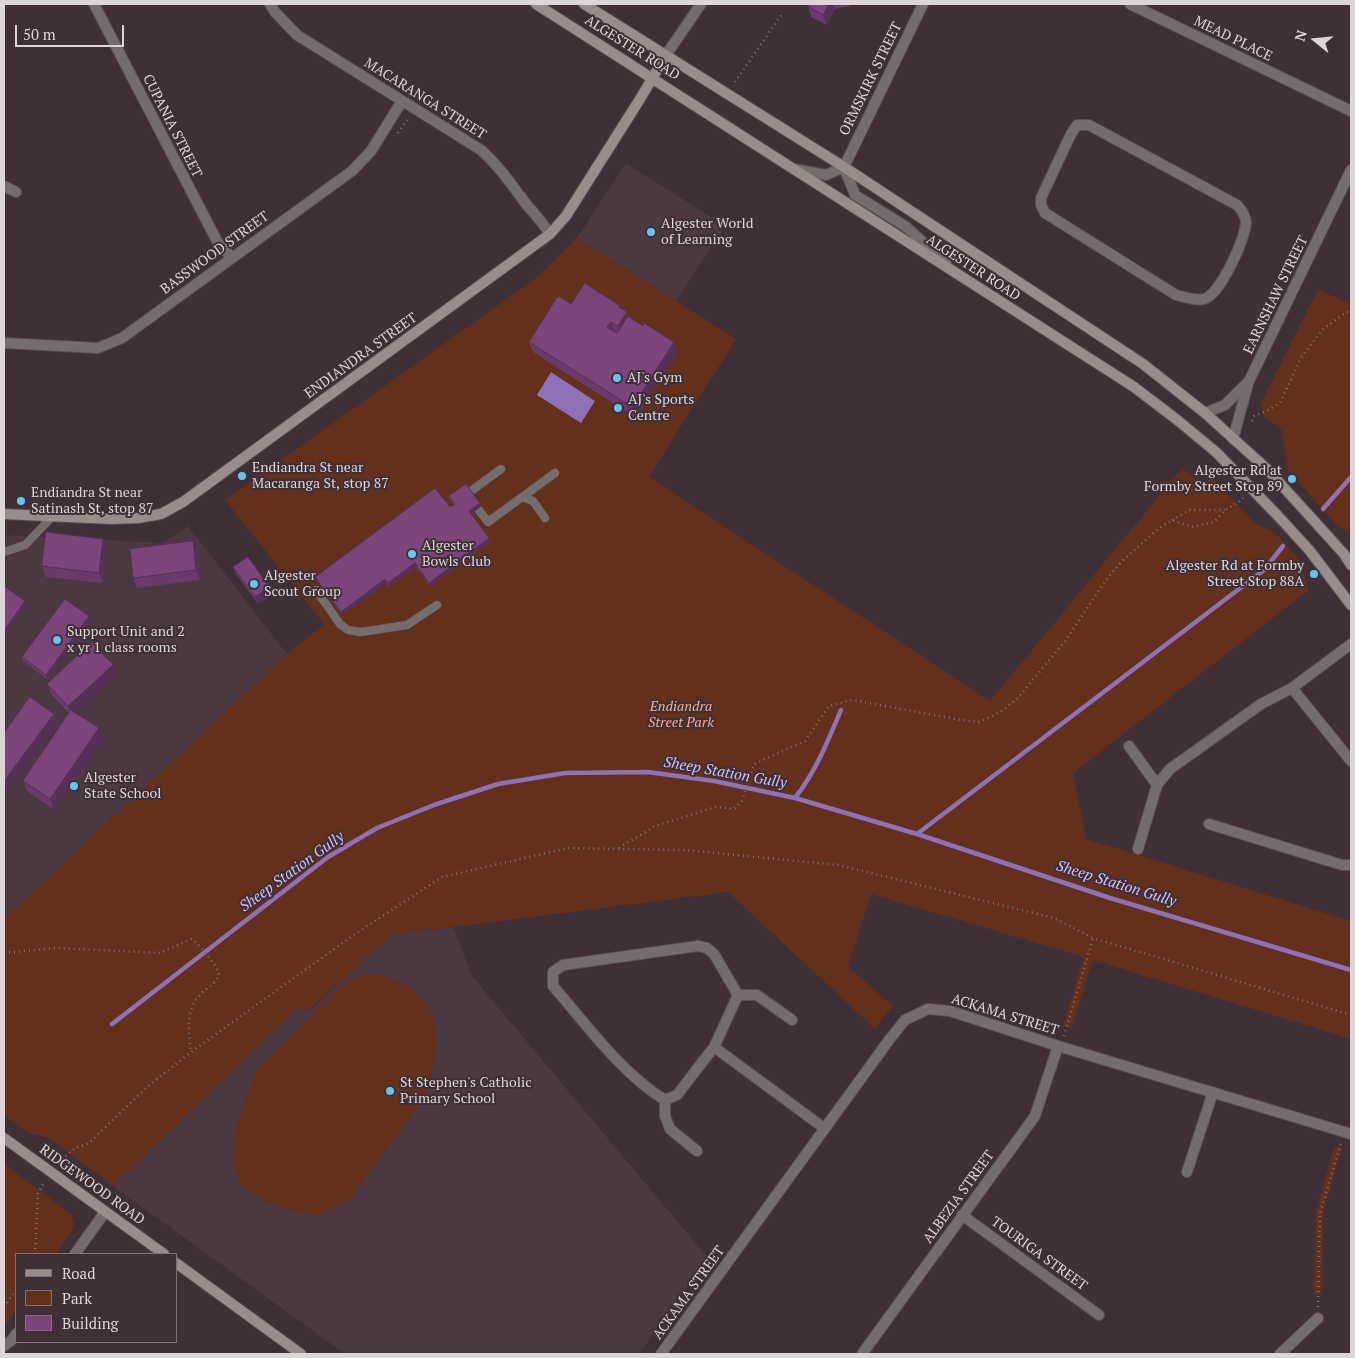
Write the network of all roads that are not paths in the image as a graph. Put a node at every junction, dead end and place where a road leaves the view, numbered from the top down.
1 (94, 4) edge
2 (270, 4) edge
3 (536, 4) edge
4 (584, 4) edge
5 (701, 4) edge
6 (923, 4) edge
7 (1130, 4) edge
8 (666, 55) junction
9 (653, 78) junction
10 (402, 101) junction
11 (1351, 111) edge
12 (844, 167) junction
13 (794, 169) junction
14 (1351, 170) edge
15 (4, 186) edge
16 (16, 192) dead end
17 (550, 234) junction
18 (1244, 237) joint
19 (231, 257) junction
20 (964, 279) junction
21 (4, 343) edge
22 (1249, 381) junction
23 (1205, 414) junction
24 (1233, 439) junction
25 (501, 469) dead end
26 (555, 473) dead end
27 (471, 491) edge
28 (522, 497) junction
29 (478, 509) edge
30 (4, 514) edge
31 (52, 517) junction
32 (545, 518) dead end
33 (4, 552) edge
34 (1351, 565) edge
35 (316, 590) dead end
36 (437, 605) dead end
37 (1351, 605) edge
38 (1351, 644) edge
39 (1292, 688) junction
40 (1129, 746) dead end
41 (1351, 761) edge
42 (1157, 785) junction
43 (1208, 824) dead end
44 (1138, 848) dead end
45 (1351, 865) edge
46 (738, 994) junction
47 (792, 1020) dead end
48 (1058, 1046) junction
49 (714, 1047) junction
50 (1212, 1092) junction
51 (665, 1100) junction
52 (824, 1128) junction
53 (1348, 1133) edge
54 (4, 1138) edge
55 (697, 1151) dead end
56 (1187, 1172) dead end
57 (105, 1212) junction
58 (962, 1215) junction
59 (76, 1253) edge
60 (163, 1253) edge
61 (178, 1264) edge
62 (1099, 1315) dead end
63 (1318, 1318) road end
64 (15, 1335) edge
65 (4, 1346) edge
66 (867, 1352) edge
67 (301, 1354) edge
68 (661, 1354) edge
69 (1280, 1354) edge

1 - 19 street, CUPANIA STREET
2 - 10 street, MACARANGA STREET
3 - 9 main road, ALGESTER ROAD
4 - 8 main road, ALGESTER ROAD
5 - 8 street
6 - 12 street, ORMSKIRK STREET
7 - 11 street, MEAD PLACE
8 - 9 main road, ENDIANDRA STREET
8 - 12 main road, ALGESTER ROAD
9 - 13 main road, ALGESTER ROAD
9 - 17 main road, ENDIANDRA STREET
10 - 17 street, MACARANGA STREET
10 - 19 street, BASSWOOD STREET
12 - 13 street
12 - 20 street
12 - 23 main road, ALGESTER ROAD
13 - 20 main road, ALGESTER ROAD
14 - 22 street, EARNSHAW STREET
15 - 16 street
17 - 31 main road, ENDIANDRA STREET
18 - 18 street
19 - 21 street, BASSWOOD STREET
20 - 37 main road, ALGESTER ROAD
22 - 23 street, EARNSHAW STREET
22 - 24 street
23 - 24 main road, ALGESTER ROAD
24 - 34 main road, ALGESTER ROAD
25 - 27 lane
26 - 28 lane
28 - 29 lane
28 - 32 lane
30 - 31 main road, ENDIANDRA STREET
31 - 33 lane
35 - 36 lane
38 - 39 street
39 - 41 street
39 - 42 street
40 - 42 street
42 - 44 street
43 - 45 street
46 - 47 street
46 - 49 street
46 - 51 street
48 - 50 street, ACKAMA STREET
48 - 52 street, ACKAMA STREET
48 - 58 street, ALBEZIA STREET
49 - 51 street
49 - 52 street
50 - 53 street, ACKAMA STREET
50 - 56 street
51 - 55 street
52 - 68 street, ACKAMA STREET
54 - 57 main road, RIDGEWOOD ROAD
57 - 59 street
57 - 60 main road, RIDGEWOOD ROAD
58 - 62 street, TOURIGA STREET
58 - 66 street, ALBEZIA STREET
61 - 67 main road
63 - 69 street
64 - 65 street

